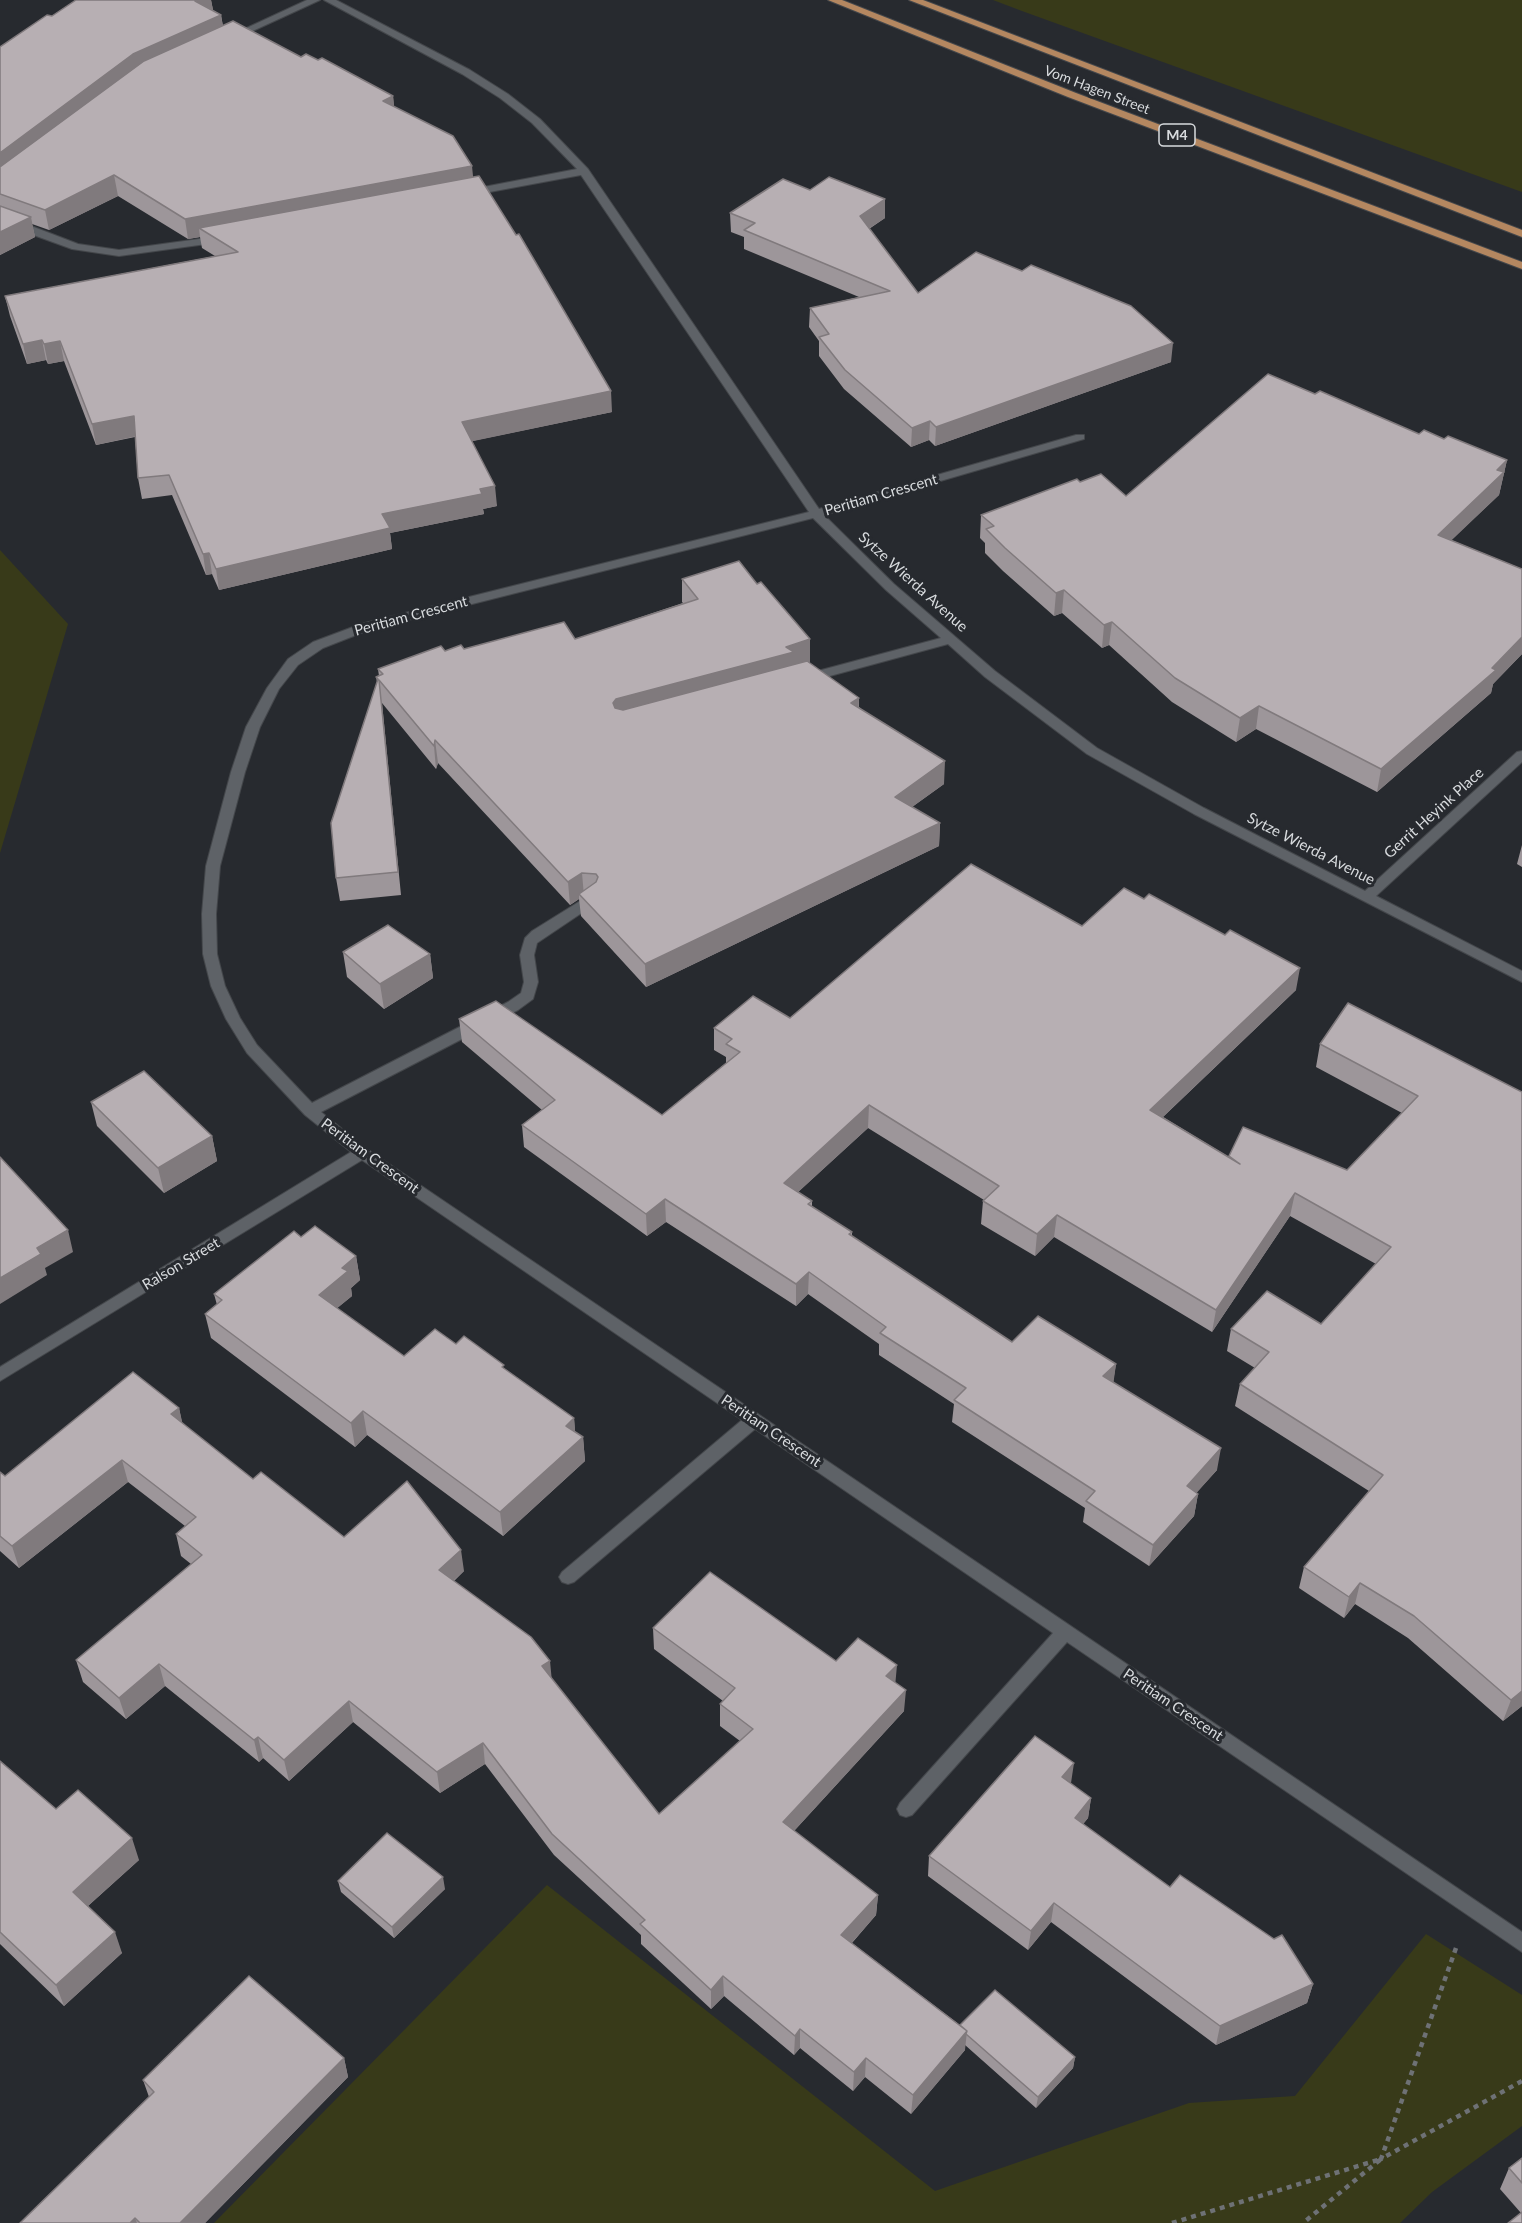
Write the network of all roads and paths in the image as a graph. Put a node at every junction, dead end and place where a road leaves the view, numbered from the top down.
1 (315, 0) edge
2 (329, 0) edge
3 (832, 0) edge
4 (914, 0) edge
5 (219, 43) edge
6 (584, 171) junction
7 (457, 195) edge
8 (0, 217) edge
9 (1522, 234) edge
10 (228, 237) edge
11 (1522, 266) edge
12 (1080, 437) dead end
13 (816, 514) junction
14 (952, 639) junction
15 (794, 682) edge
16 (1522, 755) edge
17 (1368, 896) junction
18 (590, 902) edge
19 (1522, 977) edge
20 (310, 1111) junction
21 (362, 1153) junction
22 (0, 1375) edge
23 (754, 1420) junction
24 (568, 1577) dead end
25 (1065, 1632) junction
26 (906, 1809) dead end
27 (1470, 1908) junction
28 (1522, 1943) edge
29 (1522, 2082) edge
30 (1382, 2159) junction
31 (1172, 2223) edge
32 (1303, 2223) edge

1 - 5 street
2 - 6 street, Sytze Wierda Avenue
3 - 11 main road, Vom Hagen Street / M4
4 - 9 main road, Vom Hagen Street / M4
6 - 7 street
6 - 13 street, Sytze Wierda Avenue
8 - 10 street
12 - 13 street, Peritiam Crescent
13 - 14 street, Sytze Wierda Avenue
13 - 20 street, Peritiam Crescent
14 - 15 street
14 - 17 street, Sytze Wierda Avenue
16 - 17 street, Gerrit Heyink Place
17 - 19 street, Sytze Wierda Avenue
18 - 20 street
20 - 21 street, Peritiam Crescent
21 - 22 street, Ralson Street
21 - 23 street, Peritiam Crescent
23 - 24 street
23 - 25 street, Peritiam Crescent
25 - 26 street
25 - 27 street, Peritiam Crescent
27 - 28 street, Peritiam Crescent
27 - 30 path
29 - 30 path
30 - 31 path
30 - 32 path

